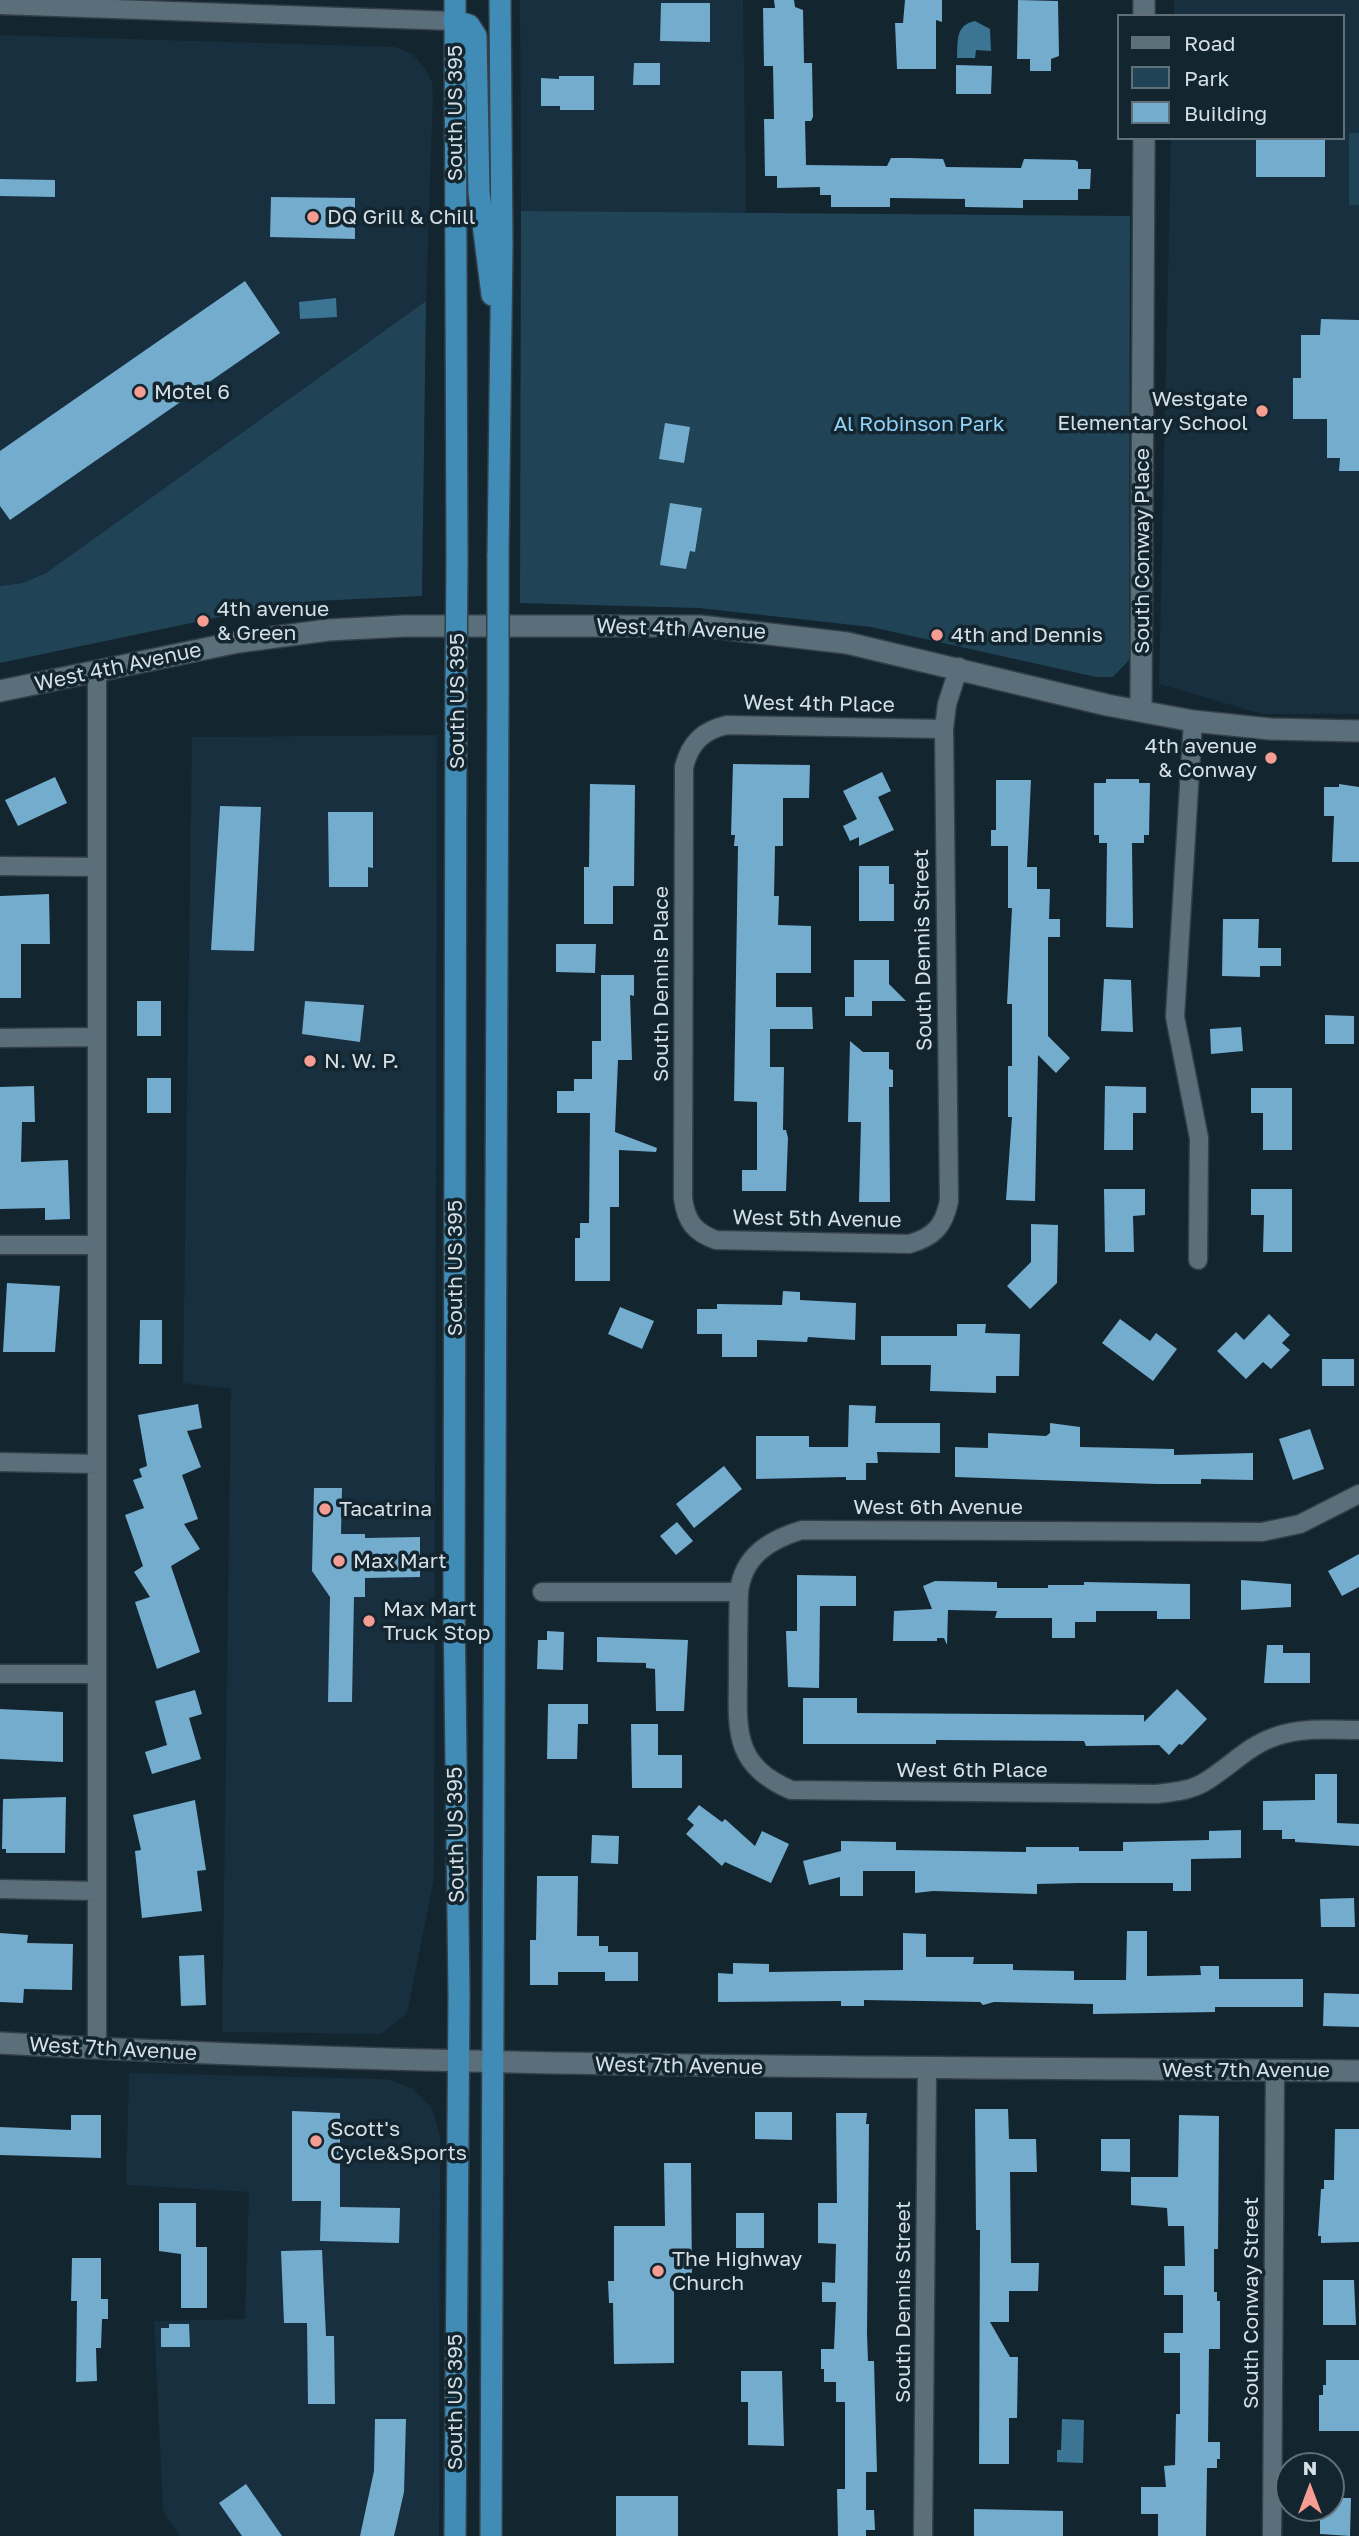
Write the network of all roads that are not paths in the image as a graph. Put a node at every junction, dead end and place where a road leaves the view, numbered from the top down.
1 (500, 0) edge
2 (0, 5) edge
3 (455, 10) edge
4 (1144, 140) edge
5 (500, 345) junction
6 (959, 667) junction
7 (97, 674) junction
8 (0, 691) edge
9 (1141, 711) junction
10 (1194, 721) junction
11 (944, 729) junction
12 (1359, 731) edge
13 (698, 738) joint
14 (0, 866) edge
15 (97, 867) junction
16 (97, 1037) junction
17 (0, 1038) edge
18 (696, 1230) joint
19 (937, 1231) joint
20 (0, 1245) edge
21 (97, 1245) junction
22 (1198, 1260) dead end
23 (0, 1462) edge
24 (97, 1464) junction
25 (1359, 1494) edge
26 (542, 1592) dead end
27 (739, 1592) junction
28 (0, 1674) edge
29 (97, 1674) junction
30 (1359, 1730) edge
31 (0, 1889) edge
32 (97, 1891) junction
33 (0, 2043) edge
34 (97, 2048) junction
35 (457, 2062) junction
36 (495, 2063) junction
37 (927, 2069) junction
38 (1275, 2070) junction
39 (1359, 2071) edge
40 (455, 2536) edge
41 (491, 2536) edge
42 (923, 2536) edge
43 (1272, 2536) edge

1 - 5 highway, South US 395
2 - 3 street
3 - 5 highway
3 - 35 highway, South US 395, bridge
4 - 9 street, South Conway Place
5 - 36 highway, South US 395, bridge
6 - 7 street, West 4th Avenue
6 - 9 street, West 4th Avenue
6 - 11 street, South Dennis Street
7 - 8 street, West 4th Avenue
7 - 15 street
9 - 10 street, West 4th Avenue
10 - 12 street, West 4th Avenue
10 - 22 street
11 - 13 street, West 4th Place
11 - 19 street, South Dennis Street
13 - 18 street, South Dennis Place
14 - 15 street
15 - 16 street
16 - 17 street
16 - 21 street
18 - 19 street, West 5th Avenue
20 - 21 street
21 - 24 street
23 - 24 street
24 - 29 street
25 - 27 street, West 6th Avenue
26 - 27 street
27 - 30 street, West 6th Place
28 - 29 street
29 - 32 street
31 - 32 street
32 - 34 street
33 - 34 street, West 7th Avenue
34 - 35 street, West 7th Avenue
35 - 36 street, West 7th Avenue
35 - 40 highway, South US 395
36 - 37 street, West 7th Avenue
36 - 41 highway, South US 395
37 - 38 street, West 7th Avenue
37 - 42 street, South Dennis Street
38 - 39 street, West 7th Avenue
38 - 43 street, South Conway Street

